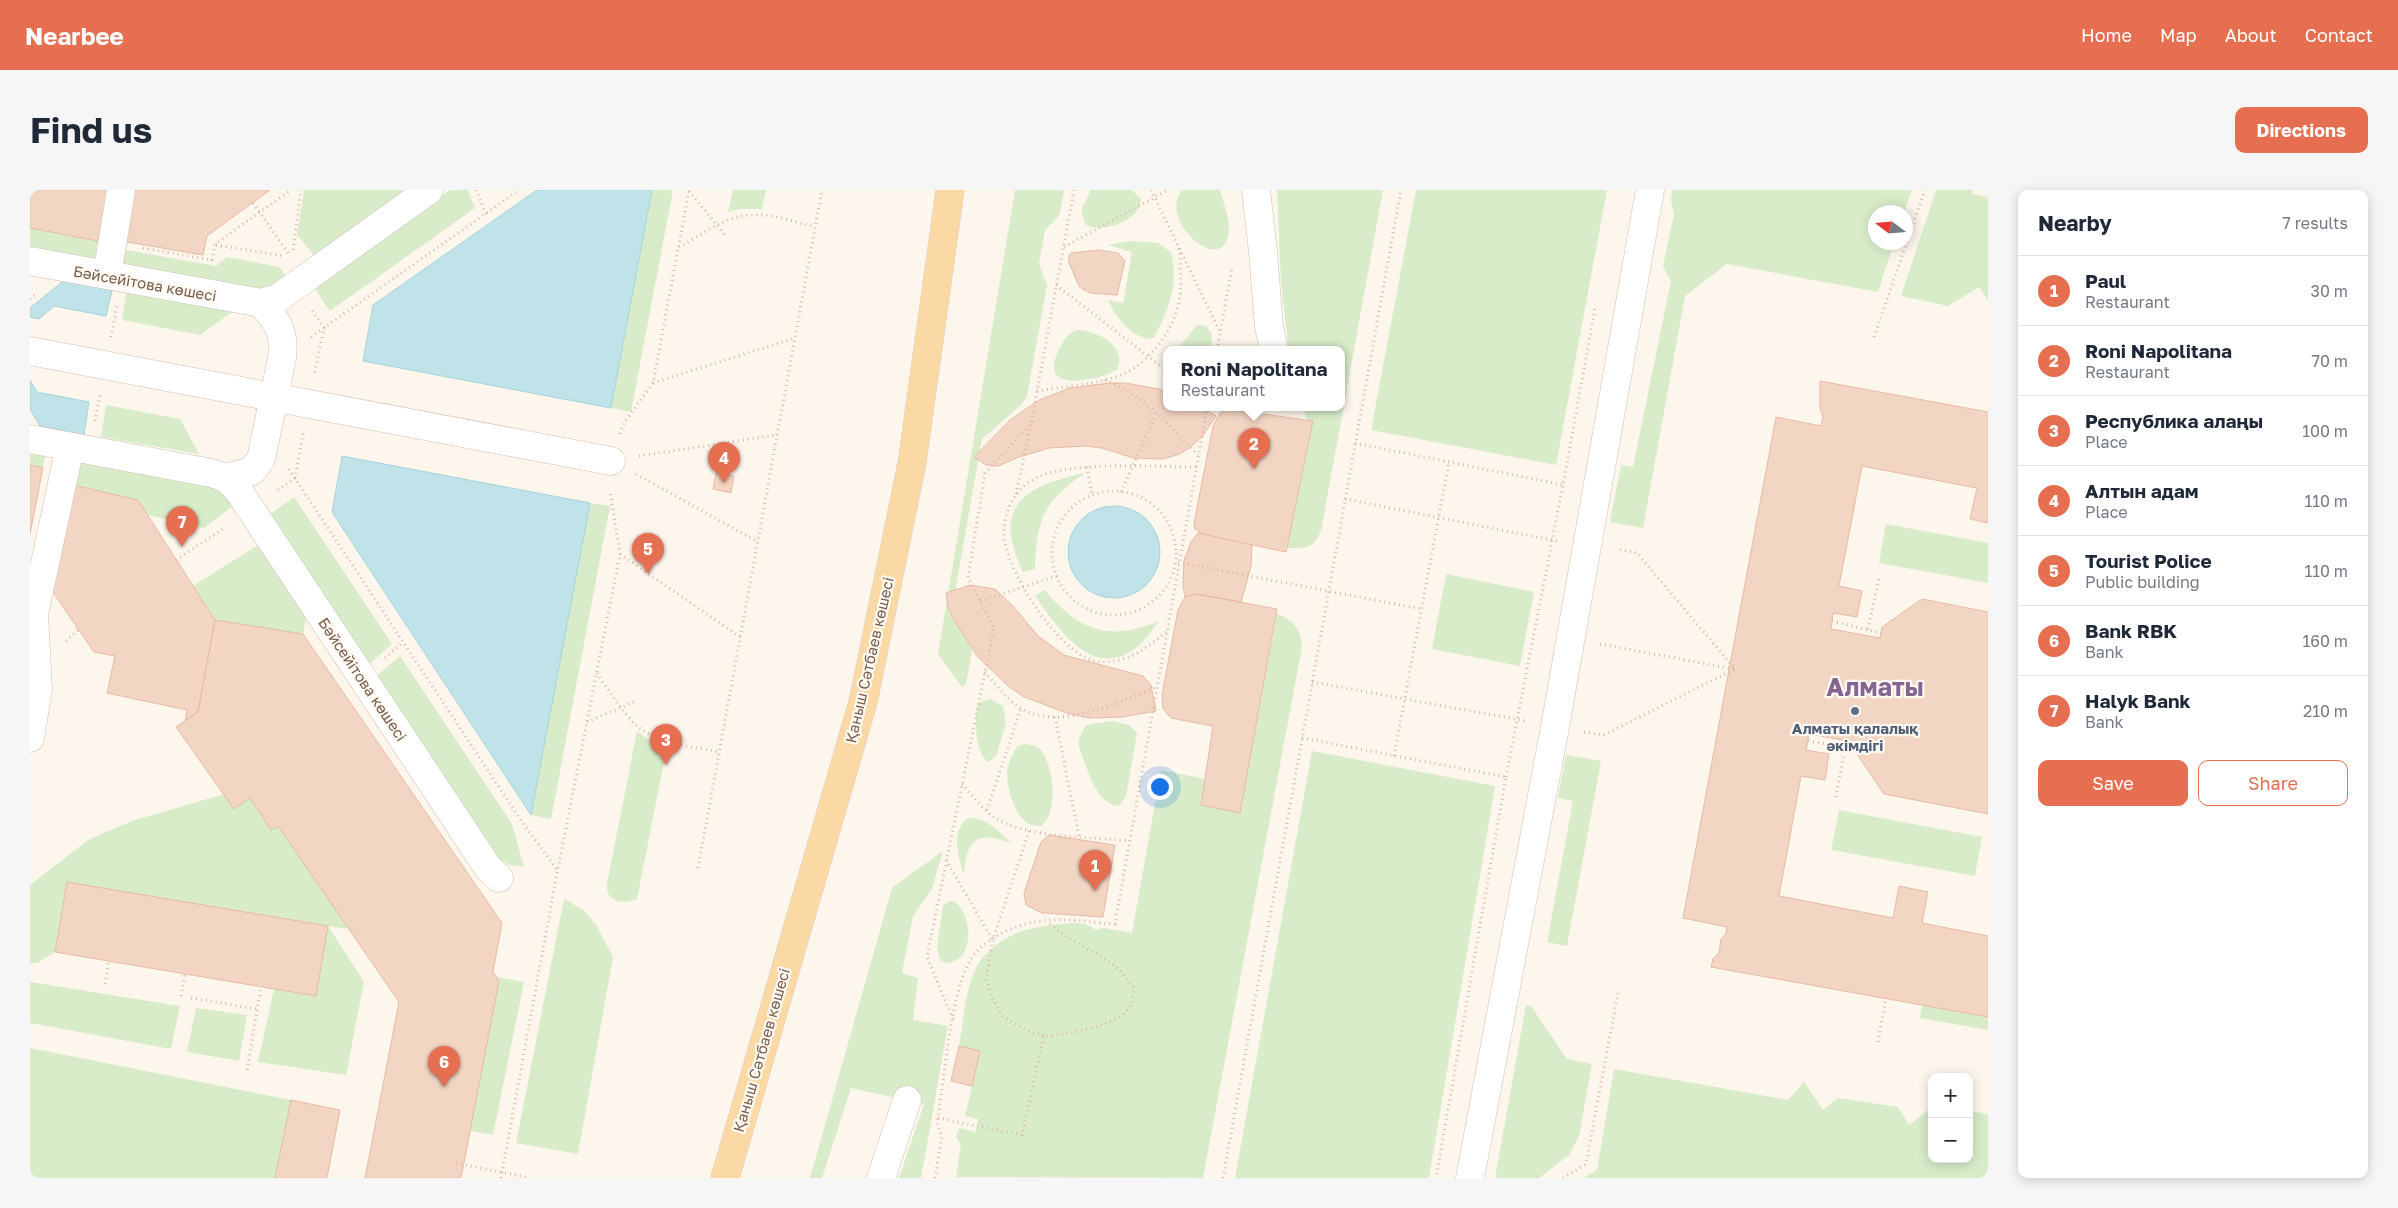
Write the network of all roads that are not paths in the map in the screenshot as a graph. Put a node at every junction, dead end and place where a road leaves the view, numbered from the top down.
1 (122, 190) edge
2 (429, 190) edge
3 (950, 190) edge
4 (1256, 190) edge
5 (1650, 190) edge
6 (30, 261) edge
7 (107, 275) junction
8 (261, 303) junction
9 (1273, 346) edge
10 (30, 350) edge
11 (273, 397) junction
12 (30, 439) edge
13 (70, 447) junction
14 (611, 460) road end
15 (226, 478) junction
16 (30, 738) edge
17 (500, 878) dead end
18 (907, 1100) dead end
19 (725, 1178) edge
20 (881, 1178) edge
21 (1470, 1178) edge

1 - 7 street
2 - 8 street
3 - 19 main road, Қаныш Сәтбаев көшесі
4 - 9 street
5 - 21 street
6 - 7 street, Бәйсейітова көшесі
7 - 8 street, Бәйсейітова көшесі
8 - 11 street
10 - 11 street
11 - 14 street
11 - 15 street
12 - 13 street
13 - 15 street
13 - 16 street
15 - 17 street, Бәйсейітова көшесі
18 - 20 street

